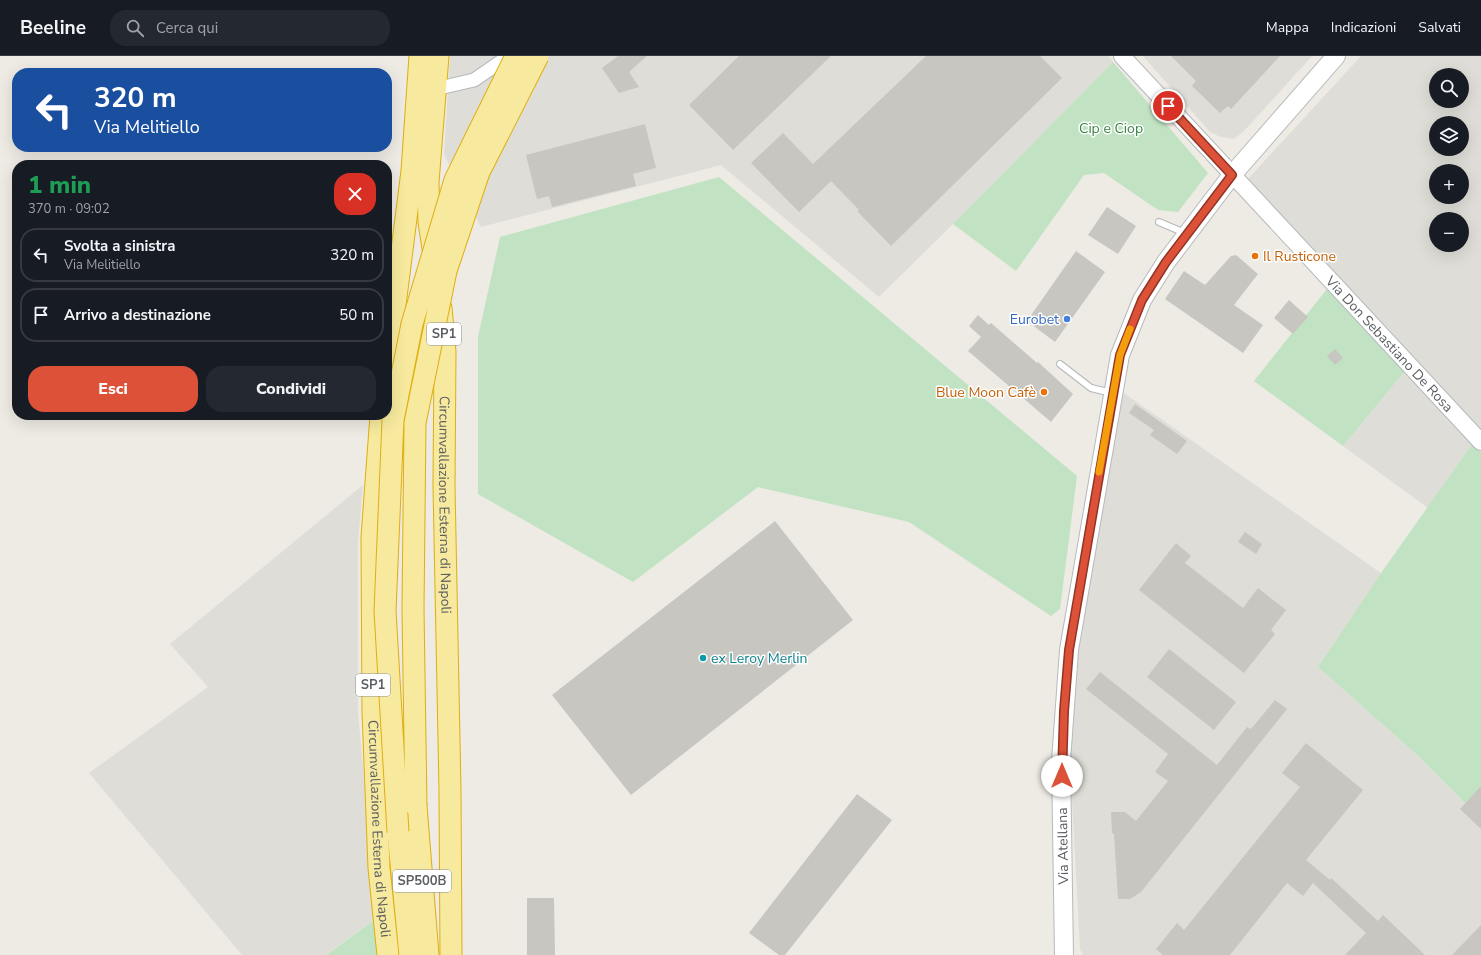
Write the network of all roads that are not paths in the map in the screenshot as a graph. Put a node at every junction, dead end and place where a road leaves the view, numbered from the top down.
1 (420, 56) edge
2 (438, 56) edge
3 (509, 56) edge
4 (516, 56) edge
5 (538, 56) edge
6 (1336, 56) edge
7 (1123, 60) edge
8 (435, 89) junction
9 (1232, 175) junction
10 (1159, 222) dead end
11 (1187, 233) junction
12 (392, 329) edge
13 (1060, 364) dead end
14 (1113, 393) junction
15 (381, 420) edge
16 (1481, 442) edge
17 (1066, 954) edge
18 (388, 955) edge
19 (410, 955) edge
20 (428, 955) edge
21 (451, 955) edge

1 - 12 highway
2 - 8 highway, Circumvallazione Esterna di Napoli / SP1
3 - 8 street
4 - 19 highway, SP500B, bridge
5 - 20 highway, SP500B, bridge
6 - 9 main road, Via Atellana
7 - 9 street, Via Don Sebastiano De Rosa
8 - 21 highway, Circumvallazione Esterna di Napoli / SP1
9 - 11 main road, Via Atellana
9 - 16 street, Via Don Sebastiano De Rosa
10 - 11 lane
11 - 14 main road, Via Atellana
13 - 14 lane
14 - 17 main road, Via Atellana
15 - 18 highway, Circumvallazione Esterna di Napoli / SP1

